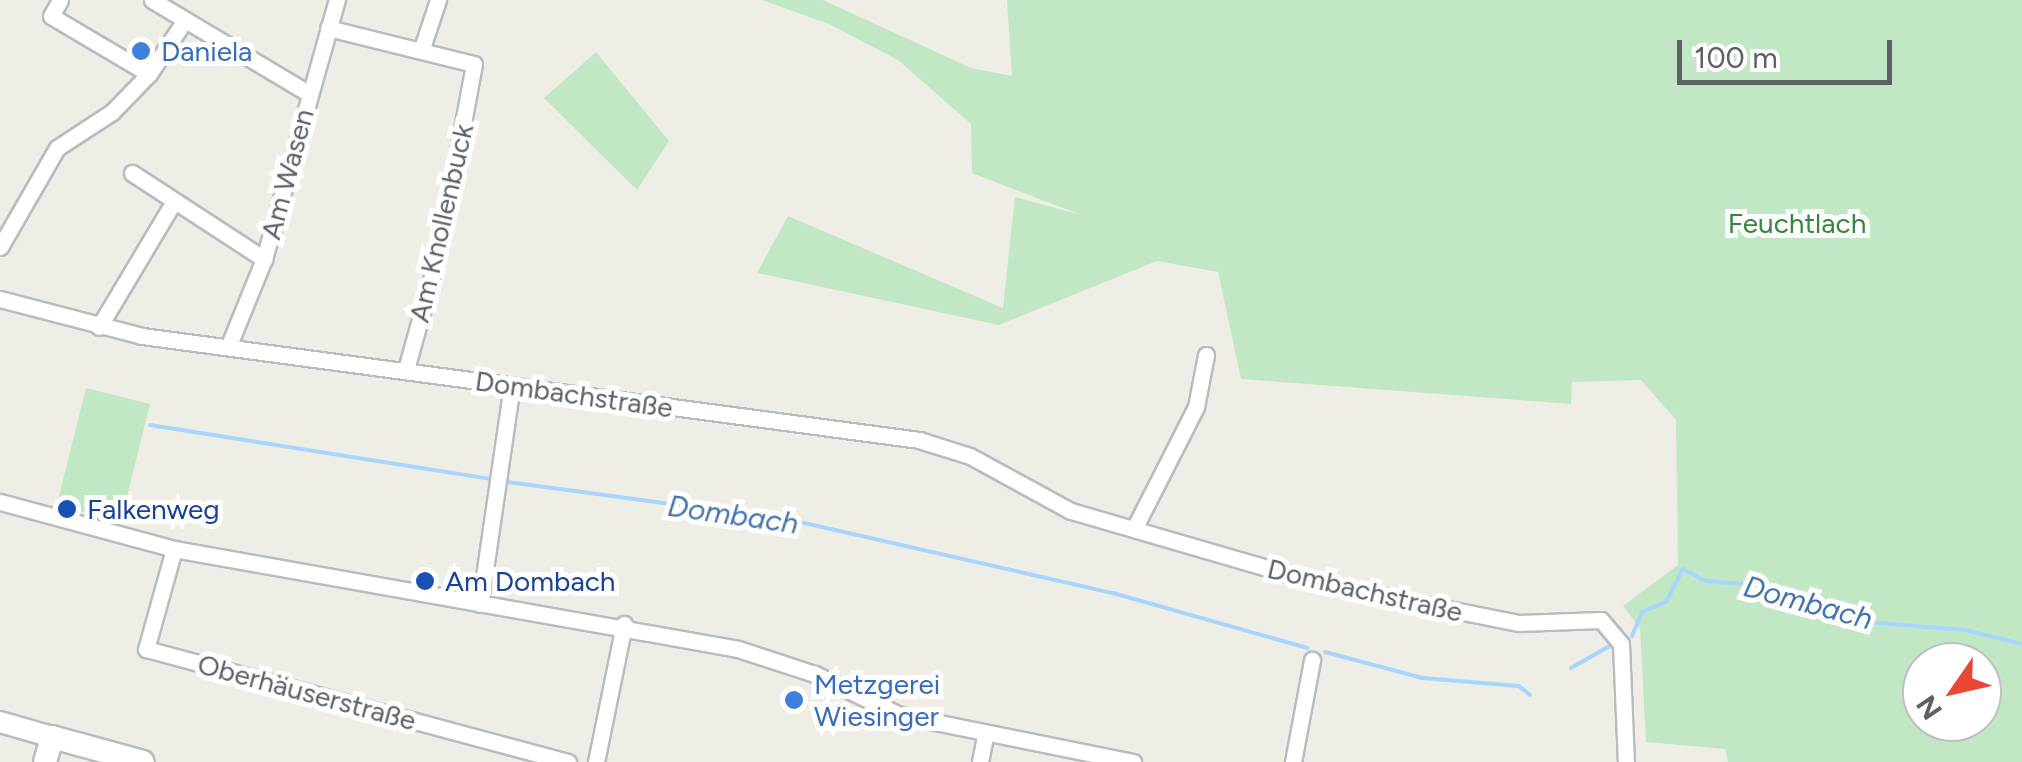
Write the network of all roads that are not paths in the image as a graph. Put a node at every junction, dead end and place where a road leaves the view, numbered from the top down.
1 (60, 0) edge
2 (152, 0) edge
3 (337, 0) edge
4 (438, 0) edge
5 (185, 20) junction
6 (328, 28) junction
7 (422, 48) junction
8 (149, 74) junction
9 (308, 94) junction
10 (132, 174) dead end
11 (174, 201) junction
12 (0, 247) edge
13 (264, 259) junction
14 (0, 299) edge
15 (99, 327) junction
16 (229, 345) junction
17 (1206, 355) dead end
18 (406, 370) junction
19 (512, 385) junction
20 (0, 502) edge
21 (1134, 529) junction
22 (174, 549) junction
23 (480, 604) junction
24 (624, 624) junction
25 (1312, 660) dead end
26 (0, 722) edge
27 (985, 736) junction
28 (52, 737) junction
29 (45, 762) edge
30 (143, 762) edge
31 (568, 762) edge
32 (596, 762) edge
33 (980, 762) edge
34 (1133, 762) edge
35 (1293, 762) edge
36 (1626, 762) edge

1 - 8 street
2 - 5 street
3 - 6 street, Am Wasen
4 - 7 street
5 - 8 street
5 - 9 street
6 - 7 street
6 - 9 street, Am Wasen
7 - 18 street, Am Knollenbuck
8 - 12 street
9 - 13 street, Am Wasen
10 - 11 street
11 - 13 street
11 - 15 street
13 - 16 street, Am Wasen
14 - 15 street, Dombachstraße
15 - 16 street, Dombachstraße
16 - 18 street, Dombachstraße
17 - 21 street
18 - 19 street, Dombachstraße
19 - 21 street, Dombachstraße
19 - 23 street
20 - 22 street
21 - 36 street, Dombachstraße
22 - 23 street
22 - 31 street, Oberhäuserstraße
23 - 24 street
24 - 27 street
24 - 32 street
25 - 35 street
26 - 28 street
27 - 33 street
27 - 34 street
28 - 29 main road
28 - 30 main road

